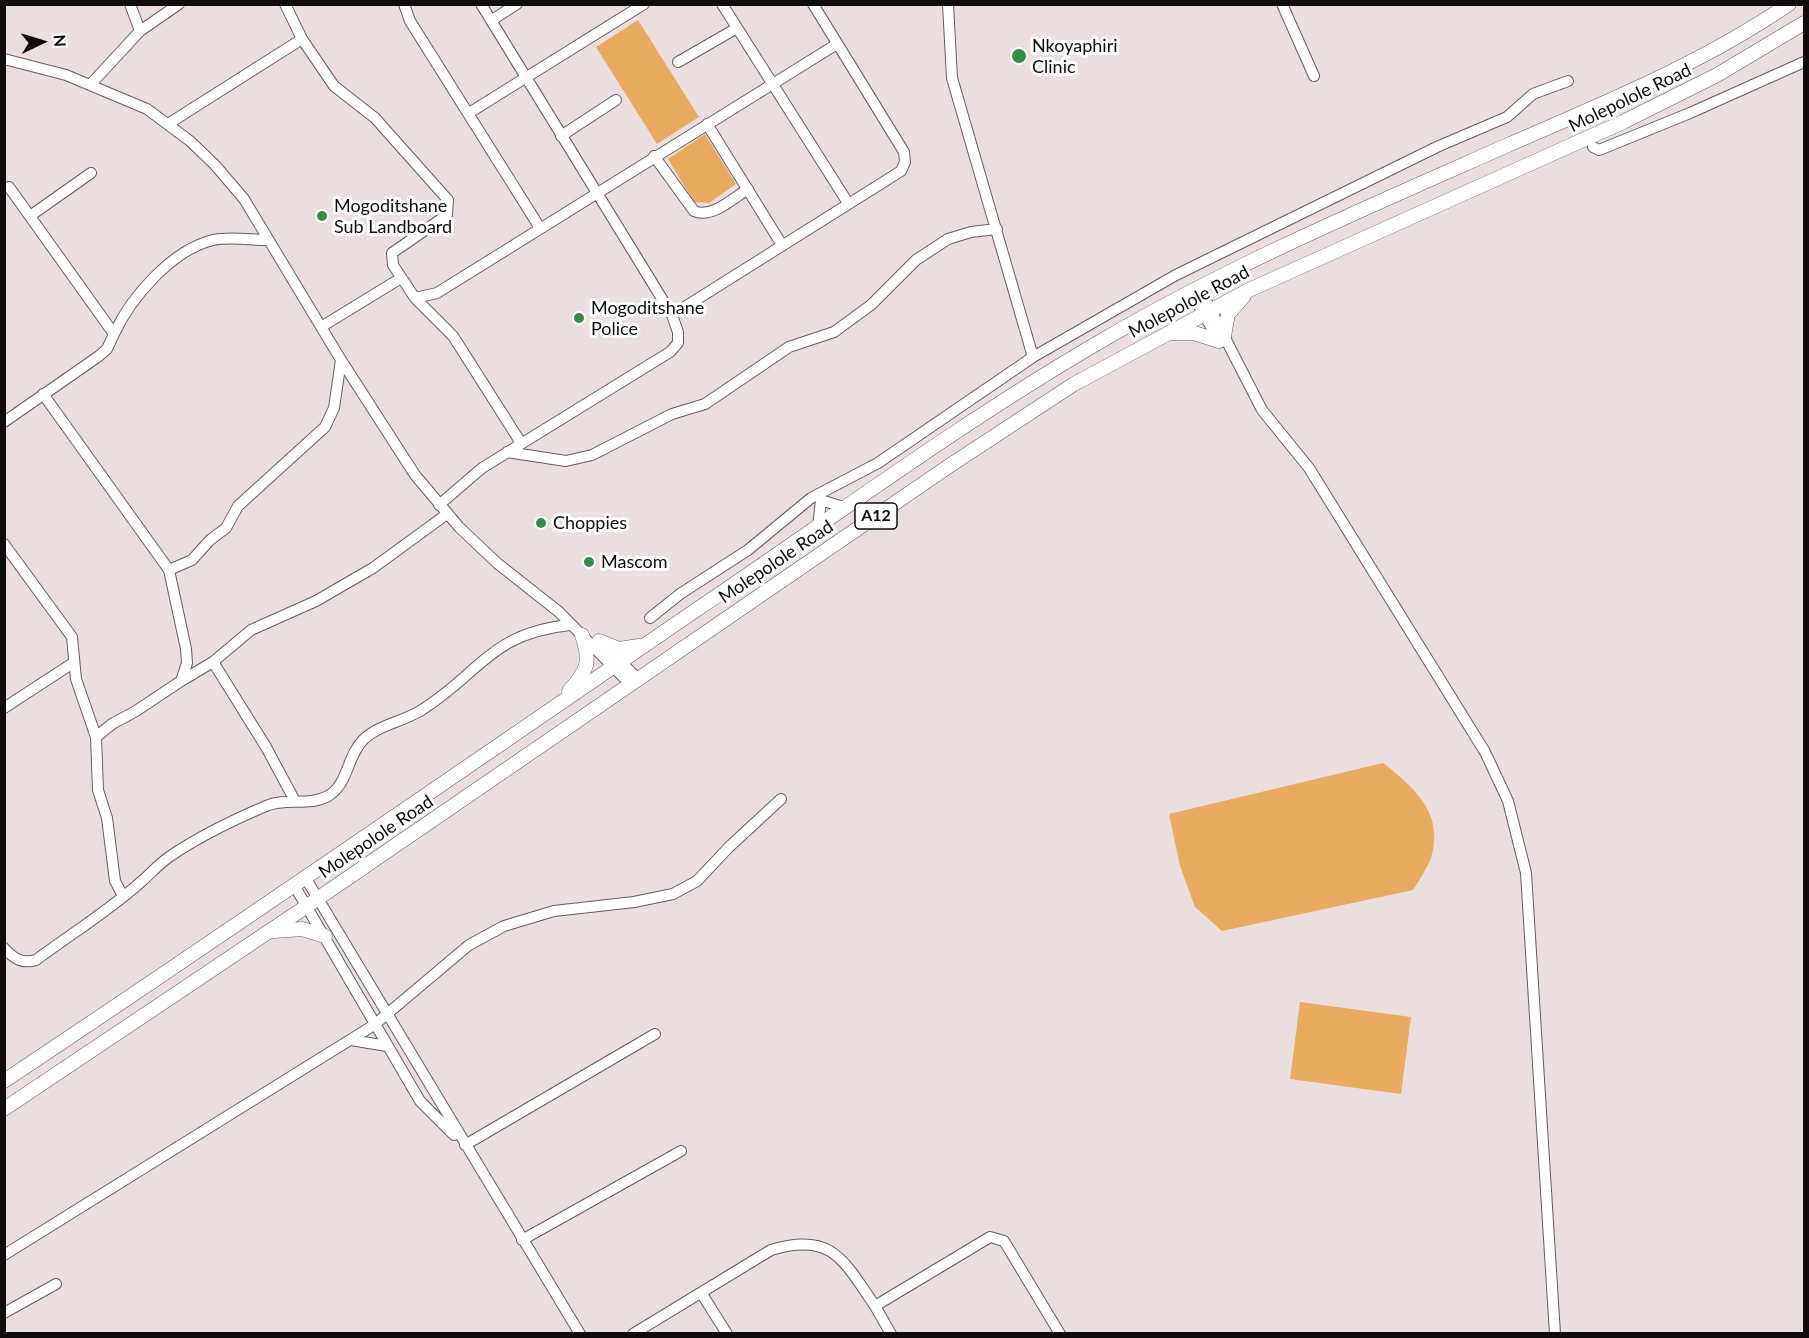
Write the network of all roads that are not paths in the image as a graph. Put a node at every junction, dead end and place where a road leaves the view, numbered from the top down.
1 (129, 4) edge
2 (179, 4) edge
3 (285, 4) edge
4 (404, 4) edge
5 (482, 4) edge
6 (517, 4) edge
7 (644, 4) edge
8 (722, 4) edge
9 (813, 4) edge
10 (948, 4) edge
11 (1282, 4) edge
12 (1789, 4) edge
13 (492, 20) junction
14 (1804, 23) edge
15 (737, 28) junction
16 (140, 31) junction
17 (302, 39) junction
18 (837, 44) junction
19 (4, 59) edge
20 (1804, 62) edge
21 (678, 63) dead end
22 (1314, 76) dead end
23 (526, 79) junction
24 (1568, 81) dead end
25 (772, 84) junction
26 (90, 85) junction
27 (616, 100) dead end
28 (469, 113) junction
29 (168, 124) junction
30 (707, 124) junction
31 (561, 136) junction
32 (1593, 147) dead end
33 (654, 156) junction
34 (91, 173) dead end
35 (9, 187) dead end
36 (748, 189) junction
37 (596, 192) junction
38 (848, 203) junction
39 (30, 216) junction
40 (540, 228) junction
41 (997, 229) junction
42 (268, 240) junction
43 (782, 245) junction
44 (401, 278) junction
45 (1195, 289) junction
46 (1249, 290) junction
47 (416, 298) junction
48 (1206, 311) junction
49 (672, 315) junction
50 (321, 327) junction
51 (1165, 333) junction
52 (114, 334) junction
53 (1222, 339) junction
54 (1033, 357) junction
55 (341, 360) junction
56 (43, 394) junction
57 (4, 422) edge
58 (521, 443) junction
59 (507, 452) junction
60 (820, 497) junction
61 (846, 508) junction
62 (443, 509) junction
63 (818, 527) junction
64 (6, 551) edge
65 (169, 570) junction
66 (559, 612) junction
67 (650, 618) dead end
68 (570, 625) junction
69 (582, 635) junction
70 (599, 640) junction
71 (647, 644) junction
72 (213, 662) junction
73 (74, 663) junction
74 (618, 664) junction
75 (181, 681) junction
76 (634, 682) junction
77 (557, 703) junction
78 (4, 708) edge
79 (96, 737) junction
80 (781, 799) dead end
81 (295, 801) junction
82 (300, 881) junction
83 (123, 896) junction
84 (313, 903) junction
85 (269, 932) junction
86 (325, 936) junction
87 (343, 941) junction
88 (4, 948) edge
89 (332, 949) junction
90 (387, 1015) junction
91 (374, 1026) junction
92 (655, 1034) dead end
93 (351, 1040) junction
94 (387, 1046) junction
95 (4, 1081) edge
96 (4, 1109) edge
97 (465, 1145) junction
98 (681, 1151) dead end
99 (522, 1240) junction
100 (4, 1255) edge
101 (56, 1284) dead end
102 (702, 1294) junction
103 (875, 1306) junction
104 (4, 1313) edge
105 (580, 1334) edge
106 (633, 1334) edge
107 (727, 1334) edge
108 (891, 1334) edge
109 (1060, 1334) edge
110 (1555, 1334) edge

1 - 16 street
2 - 16 street
3 - 17 street
4 - 28 street
5 - 13 street
6 - 13 street
7 - 23 street
8 - 15 street
9 - 18 street
10 - 41 street
11 - 22 street
12 - 45 main road, Molepolole Road / A12
13 - 23 street
14 - 46 main road, Molepolole Road / A12
15 - 21 street
15 - 25 street
16 - 26 street
17 - 29 street
17 - 44 street
18 - 25 street
18 - 38 street
19 - 26 street
20 - 32 street
23 - 28 street
23 - 31 street
24 - 54 street
25 - 30 street
25 - 38 street
26 - 29 street
27 - 31 street
28 - 40 street
29 - 42 street
30 - 33 street
30 - 36 street
31 - 37 street
33 - 36 street
33 - 37 street
34 - 39 street
35 - 39 street
36 - 43 street
37 - 40 street
37 - 49 street
38 - 43 street
39 - 52 street
40 - 47 street
41 - 54 street
41 - 59 street
42 - 50 street
42 - 52 street
43 - 49 street
44 - 47 street
44 - 50 street
45 - 48 street
45 - 61 main road, Molepolole Road / A12
46 - 48 main road, Molepolole Road / A12
46 - 53 main road
47 - 58 street
48 - 51 main road, Molepolole Road / A12
48 - 53 street
49 - 58 street
50 - 55 street
51 - 53 main road
51 - 76 main road, Molepolole Road / A12
52 - 56 street
53 - 110 street
54 - 60 street
55 - 62 street
55 - 65 street
56 - 57 street
56 - 65 street
58 - 59 street
59 - 62 street
60 - 61 street
60 - 63 street
60 - 67 street
61 - 63 main road, Molepolole Road / A12
62 - 66 street
62 - 72 street
63 - 71 main road, Molepolole Road / A12
64 - 73 street
65 - 75 street
66 - 68 street
66 - 70 street
68 - 69 street
68 - 81 street
69 - 74 street
69 - 77 main road
70 - 71 main road
70 - 74 street
71 - 74 main road, Molepolole Road / A12
72 - 75 street
72 - 81 street
73 - 78 street
73 - 79 street
74 - 76 street
74 - 77 main road, Molepolole Road / A12
75 - 79 street
76 - 84 main road, Molepolole Road / A12
77 - 82 main road, Molepolole Road / A12
79 - 83 street
80 - 90 street
81 - 83 street
82 - 84 street
82 - 95 main road, Molepolole Road / A12
83 - 88 street
84 - 85 main road, Molepolole Road / A12
84 - 86 street
84 - 87 street
85 - 86 main road
85 - 96 main road, Molepolole Road / A12
86 - 89 street
87 - 89 street
87 - 90 street
89 - 91 street
90 - 91 street
90 - 97 street
91 - 93 street
91 - 94 street
92 - 97 street
93 - 94 street
93 - 100 street
94 - 97 street
97 - 99 street
98 - 99 street
99 - 105 street
101 - 104 street
102 - 103 street
102 - 106 street
102 - 107 street
103 - 108 street
103 - 109 street

